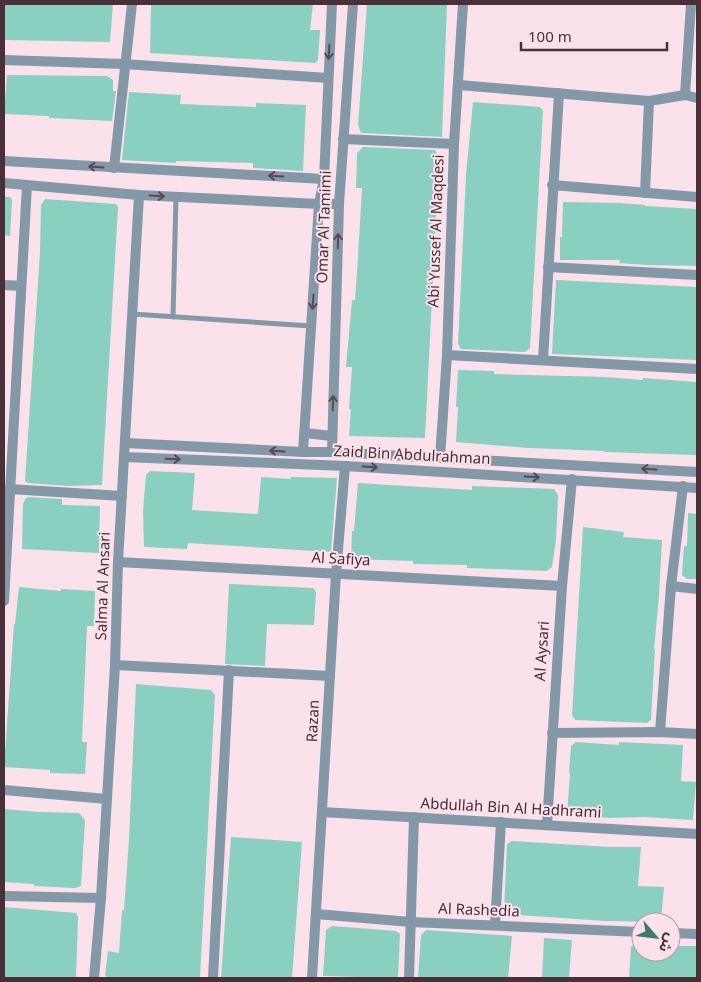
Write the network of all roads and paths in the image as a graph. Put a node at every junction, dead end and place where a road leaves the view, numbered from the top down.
1 (132, 4) edge
2 (332, 4) edge
3 (353, 4) edge
4 (463, 4) edge
5 (691, 4) edge
6 (4, 60) edge
7 (124, 64) junction
8 (328, 78) junction
9 (459, 85) junction
10 (559, 93) junction
11 (685, 95) junction
12 (697, 98) edge
13 (649, 101) junction
14 (343, 139) junction
15 (454, 144) junction
16 (4, 161) edge
17 (114, 168) junction
18 (324, 179) junction
19 (4, 183) edge
20 (552, 184) junction
21 (27, 185) junction
22 (645, 193) junction
23 (139, 195) junction
24 (697, 196) edge
25 (176, 197) junction
26 (319, 204) junction
27 (339, 204) junction
28 (548, 267) junction
29 (697, 276) edge
30 (4, 285) edge
31 (21, 286) junction
32 (132, 314) junction
33 (173, 317) junction
34 (312, 326) junction
35 (447, 355) junction
36 (543, 360) junction
37 (697, 369) edge
38 (305, 433) junction
39 (332, 436) junction
40 (125, 443) junction
41 (304, 452) junction
42 (332, 452) junction
43 (124, 457) junction
44 (440, 458) junction
45 (345, 466) junction
46 (697, 472) edge
47 (572, 479) junction
48 (683, 486) junction
49 (697, 488) edge
50 (9, 489) junction
51 (122, 496) junction
52 (118, 562) junction
53 (4, 571) edge
54 (336, 574) junction
55 (562, 586) junction
56 (671, 586) junction
57 (697, 589) edge
58 (4, 601) edge
59 (115, 665) junction
60 (229, 670) junction
61 (330, 676) junction
62 (660, 732) junction
63 (552, 733) junction
64 (697, 734) edge
65 (4, 790) edge
66 (108, 799) junction
67 (322, 812) junction
68 (414, 817) junction
69 (501, 822) junction
70 (547, 825) junction
71 (697, 834) edge
72 (4, 896) edge
73 (101, 898) junction
74 (316, 914) junction
75 (411, 922) junction
76 (495, 925) junction
77 (631, 932) edge
78 (681, 933) edge
79 (697, 934) edge
80 (94, 978) edge
81 (213, 978) edge
82 (312, 978) edge
83 (409, 978) edge

1 - 7 street
2 -> 8 street
3 - 14 street, Omar Al Tamimi
4 - 9 street, Abi Yussef Al Maqdesi
5 - 11 street
6 - 7 street
7 - 8 street
7 - 17 street
8 - 18 street
9 - 10 street
9 - 15 street, Abi Yussef Al Maqdesi
10 - 13 street
10 - 20 street
11 - 12 street
11 - 13 street
13 - 22 street
14 - 15 street
14 - 27 street, Omar Al Tamimi
15 - 35 street, Abi Yussef Al Maqdesi
17 -> 16 street
18 -> 17 street
18 - 26 street
19 - 21 street
20 - 22 street
20 - 28 street
21 - 23 street
21 - 31 street
22 - 24 street
23 -> 25 street
23 - 32 street, Salma Al Ansari
25 - 26 street
25 - 33 lane
26 - 27 street
26 -> 34 street
39 -> 27 street, Omar Al Tamimi
28 - 29 street
28 - 36 street
30 - 31 street
31 - 50 street
32 - 33 lane
32 - 40 street, Salma Al Ansari
33 - 34 lane
34 - 38 street
35 - 36 street
35 - 44 street, Abi Yussef Al Maqdesi
36 - 37 street
38 - 39 street
38 - 41 street
39 - 42 street, Omar Al Tamimi
41 -> 40 street, Zaid Bin Abdulrahman
40 - 43 street, Salma Al Ansari
41 - 42 street, Zaid Bin Abdulrahman
42 - 44 street, Zaid Bin Abdulrahman
43 -> 45 street, Zaid Bin Abdulrahman
43 - 51 street, Salma Al Ansari
46 -> 44 street, Zaid Bin Abdulrahman
45 -> 47 street, Zaid Bin Abdulrahman
45 - 54 street, Razan
47 - 48 street, Zaid Bin Abdulrahman
47 - 55 street, Al Aysari
48 - 49 street, Zaid Bin Abdulrahman
48 - 56 street
50 - 51 street
50 - 53 street
51 - 52 street, Salma Al Ansari
52 - 54 street, Al Safiya
52 - 59 street, Salma Al Ansari
53 - 58 street
54 - 55 street, Al Safiya
54 - 61 street, Razan
55 - 63 street, Al Aysari
56 - 57 street
56 - 62 street
59 - 60 street
59 - 66 street, Salma Al Ansari
60 - 61 street
60 - 81 street
61 - 67 street, Razan
62 - 63 street
62 - 64 street
63 - 70 street, Al Aysari
65 - 66 street
66 - 73 street, Salma Al Ansari
67 - 68 street, Abdullah Bin Al Hadhrami
67 - 74 street, Razan
68 - 69 street, Abdullah Bin Al Hadhrami
68 - 75 street
69 - 70 street, Abdullah Bin Al Hadhrami
69 - 76 street
70 - 71 street, Abdullah Bin Al Hadhrami
72 - 73 street
73 - 80 street, Salma Al Ansari
74 - 75 street, Al Rashedia
74 - 82 street, Razan
75 - 76 street, Al Rashedia
75 - 83 street
76 - 77 street, Al Rashedia
78 - 79 street

